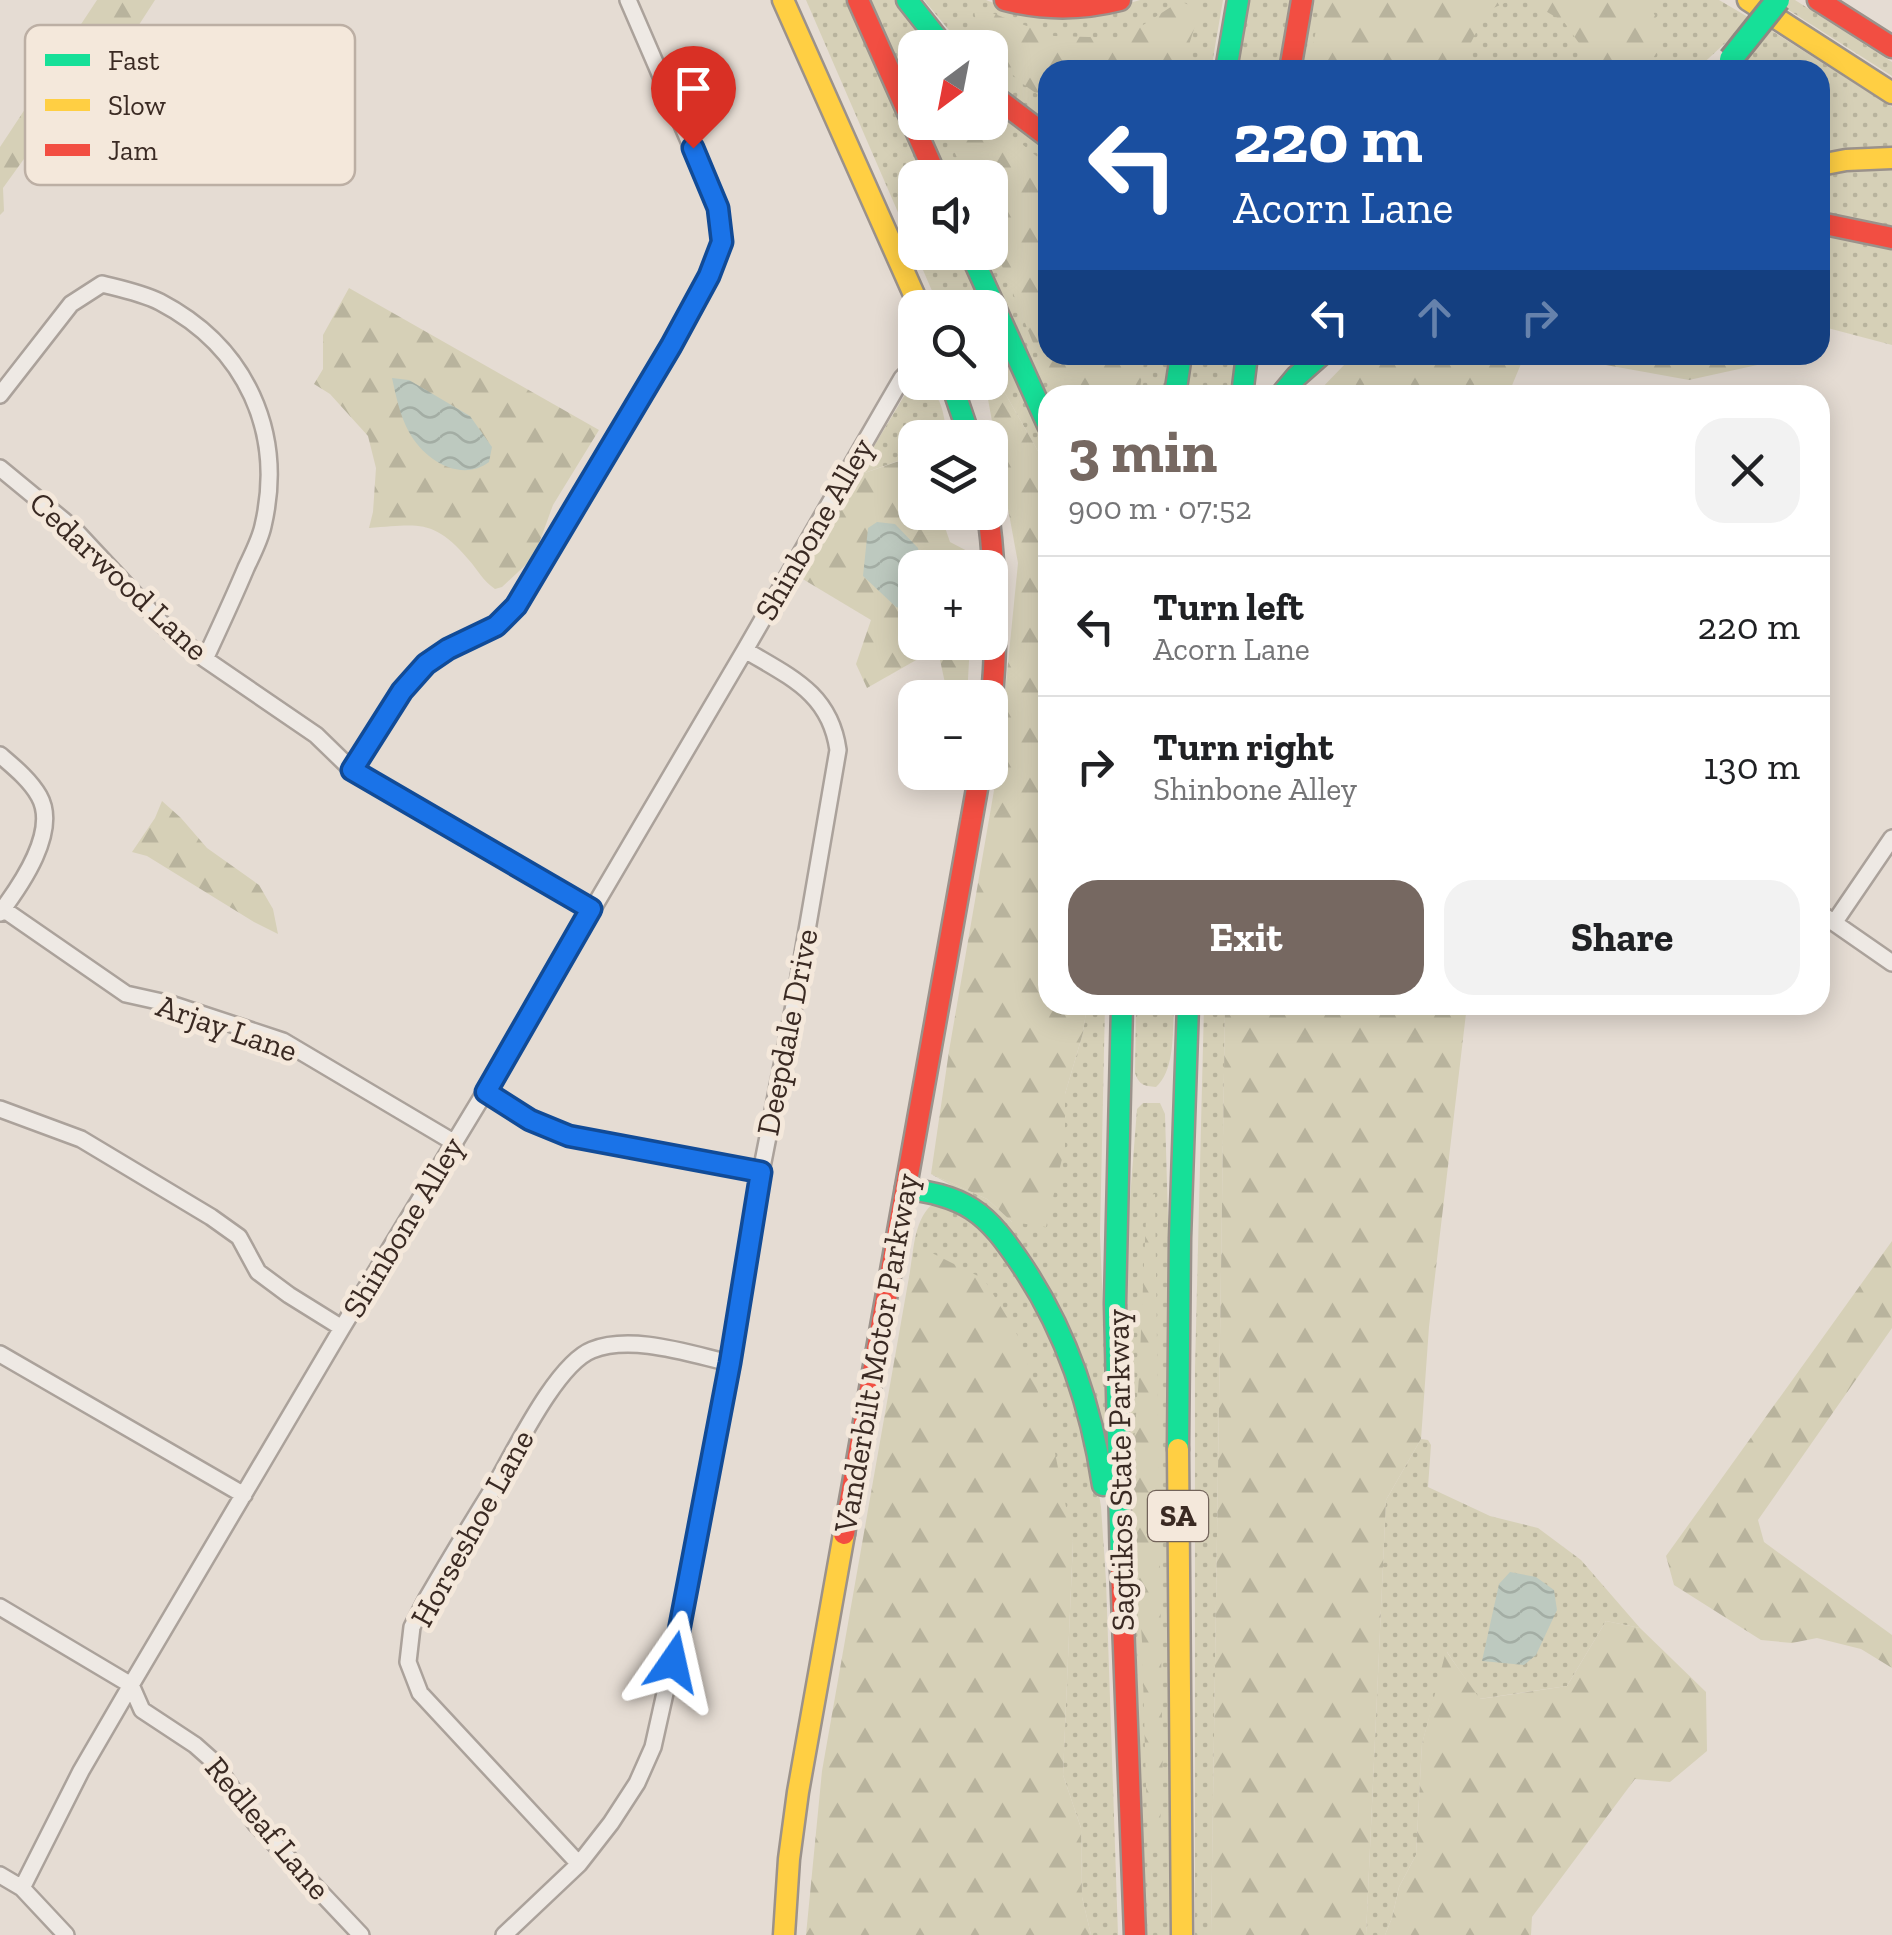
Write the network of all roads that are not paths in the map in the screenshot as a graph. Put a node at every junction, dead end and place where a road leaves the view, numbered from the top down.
1 (628, 0) edge
2 (782, 0) edge
3 (858, 0) edge
4 (907, 0) edge
5 (1005, 0) edge
6 (1120, 0) edge
7 (1238, 0) edge
8 (1302, 0) edge
9 (1748, 0) edge
10 (1778, 0) edge
11 (1818, 0) edge
12 (931, 30) edge
13 (1892, 47) edge
14 (1228, 60) edge
15 (1292, 60) edge
16 (1729, 60) edge
17 (1892, 92) edge
18 (1008, 107) edge
19 (1038, 130) edge
20 (1892, 158) edge
21 (929, 160) edge
22 (1830, 163) edge
23 (1830, 225) edge
24 (1892, 238) edge
25 (978, 270) edge
26 (912, 290) edge
27 (1310, 365) edge
28 (898, 385) edge
29 (1289, 385) edge
30 (0, 395) edge
31 (1038, 403) edge
32 (0, 468) edge
33 (990, 530) edge
34 (745, 650) junction
35 (205, 658) junction
36 (994, 680) edge
37 (0, 755) edge
38 (352, 770) junction
39 (977, 790) edge
40 (1892, 838) edge
41 (591, 909) junction
42 (2, 911) edge
43 (1830, 914) edge
44 (1830, 920) edge
45 (1892, 963) edge
46 (1122, 1015) edge
47 (1188, 1015) edge
48 (486, 1092) junction
49 (0, 1109) edge
50 (455, 1143) junction
51 (761, 1172) junction
52 (906, 1188) junction
53 (342, 1328) junction
54 (0, 1354) edge
55 (730, 1363) junction
56 (244, 1495) junction
57 (0, 1606) edge
58 (132, 1685) junction
59 (1126, 1700) junction
60 (579, 1864) junction
61 (0, 1875) edge
62 (22, 1888) junction
63 (66, 1935) edge
64 (362, 1935) edge
65 (504, 1935) edge
66 (784, 1935) edge
67 (1135, 1935) edge
68 (1182, 1935) edge

1 - 38 street
2 - 26 main road
3 - 21 main road
4 - 12 main road
5 - 6 main road
7 - 14 main road
8 - 15 main road
9 - 17 main road
10 - 16 main road, bridge
11 - 13 main road
18 - 19 main road
20 - 22 main road
23 - 24 main road
25 - 31 main road
27 - 29 main road
28 - 34 street, Shinbone Alley
30 - 35 street
32 - 35 street, Cedarwood Lane
33 - 36 main road
34 - 41 street, Shinbone Alley
34 - 51 street, Deepdale Drive
35 - 38 street, Cedarwood Lane
37 - 42 street
38 - 41 street, Cedarwood Lane
39 - 52 main road, Vanderbilt Motor Parkway
40 - 43 street
41 - 48 street, Shinbone Alley
42 - 50 street, Arjay Lane
44 - 45 street
46 - 59 main road, Sagtikos State Parkway / SA
47 - 68 main road, Sagtikos State Parkway / SA
48 - 50 street, Shinbone Alley
48 - 51 street
49 - 53 street
50 - 53 street, Shinbone Alley
51 - 55 street, Deepdale Drive
52 - 59 main road
52 - 66 main road, Vanderbilt Motor Parkway
53 - 56 street, Shinbone Alley
54 - 56 street
55 - 60 street, Deepdale Drive
55 - 60 street, Horseshoe Lane
56 - 58 street, Shinbone Alley
57 - 58 street
58 - 62 street, Shinbone Alley
58 - 64 street, Redleaf Lane
59 - 67 main road, Sagtikos State Parkway / SA
60 - 65 street, Deepdale Drive
61 - 62 street
62 - 63 street

